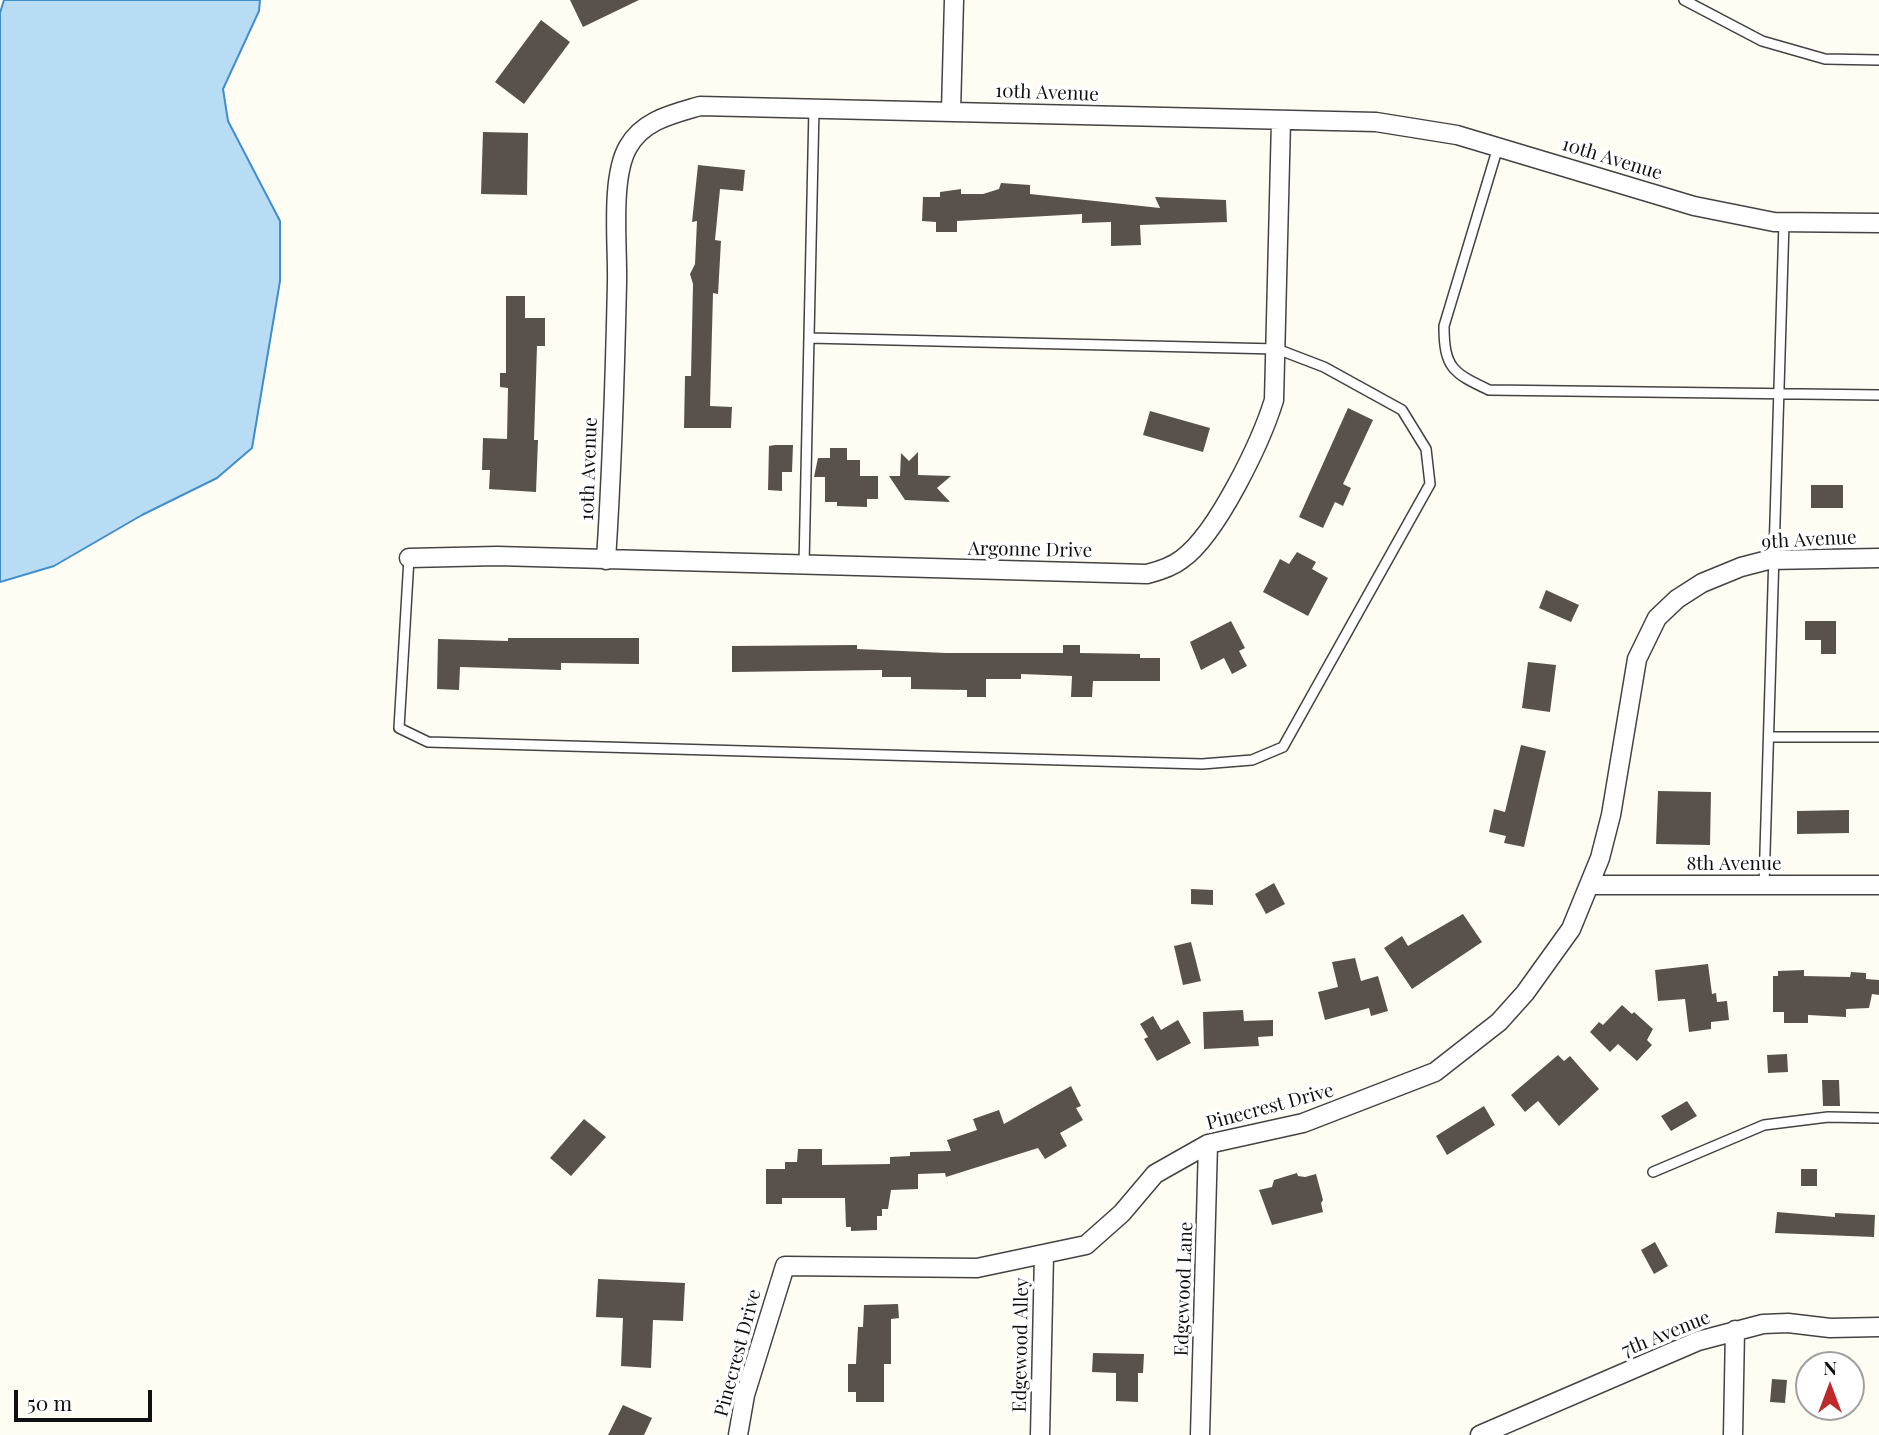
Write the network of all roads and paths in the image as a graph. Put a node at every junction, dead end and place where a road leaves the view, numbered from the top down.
1 (954, 0) edge
2 (1684, 0) edge
3 (1879, 60) edge
4 (814, 108) junction
5 (951, 111) junction
6 (1281, 121) junction
7 (1498, 147) junction
8 (1784, 222) junction
9 (1879, 223) edge
10 (809, 338) junction
11 (1277, 349) junction
12 (1779, 393) junction
13 (1879, 395) edge
14 (409, 558) joint
15 (1879, 558) edge
16 (606, 560) junction
17 (1774, 560) junction
18 (804, 565) junction
19 (1702, 583) joint
20 (1769, 737) junction
21 (1879, 737) edge
22 (1590, 885) junction
23 (1764, 885) junction
24 (1879, 885) edge
25 (1879, 1118) edge
26 (1208, 1144) junction
27 (1653, 1172) dead end
28 (1044, 1255) junction
29 (1879, 1327) edge
30 (1735, 1330) junction
31 (738, 1435) edge
32 (1040, 1435) edge
33 (1200, 1435) edge
34 (1480, 1435) edge
35 (1733, 1435) edge

1 - 5 street
2 - 3 lane
4 - 5 street, 10th Avenue
4 - 10 lane
4 - 16 street, 10th Avenue
5 - 6 street, 10th Avenue
6 - 7 street, 10th Avenue
6 - 11 street, Argonne Drive
7 - 8 street, 10th Avenue
7 - 12 lane
8 - 9 street, 10th Avenue
8 - 12 lane
10 - 11 lane
10 - 18 lane
11 - 14 lane
11 - 18 street, Argonne Drive
12 - 13 lane
12 - 17 lane
14 - 16 street, Argonne Drive
15 - 17 street, 9th Avenue
16 - 18 street, Argonne Drive
17 - 19 street, 9th Avenue
17 - 20 lane
19 - 22 street, Pinecrest Drive
20 - 21 lane
20 - 23 lane
22 - 23 street, 8th Avenue
22 - 26 street, Pinecrest Drive
23 - 24 street, 8th Avenue
25 - 27 lane
26 - 28 street, Pinecrest Drive
26 - 33 street, Edgewood Lane
28 - 31 street, Pinecrest Drive
28 - 32 street, Edgewood Alley
29 - 30 street, 7th Avenue
30 - 34 street, 7th Avenue
30 - 35 street

